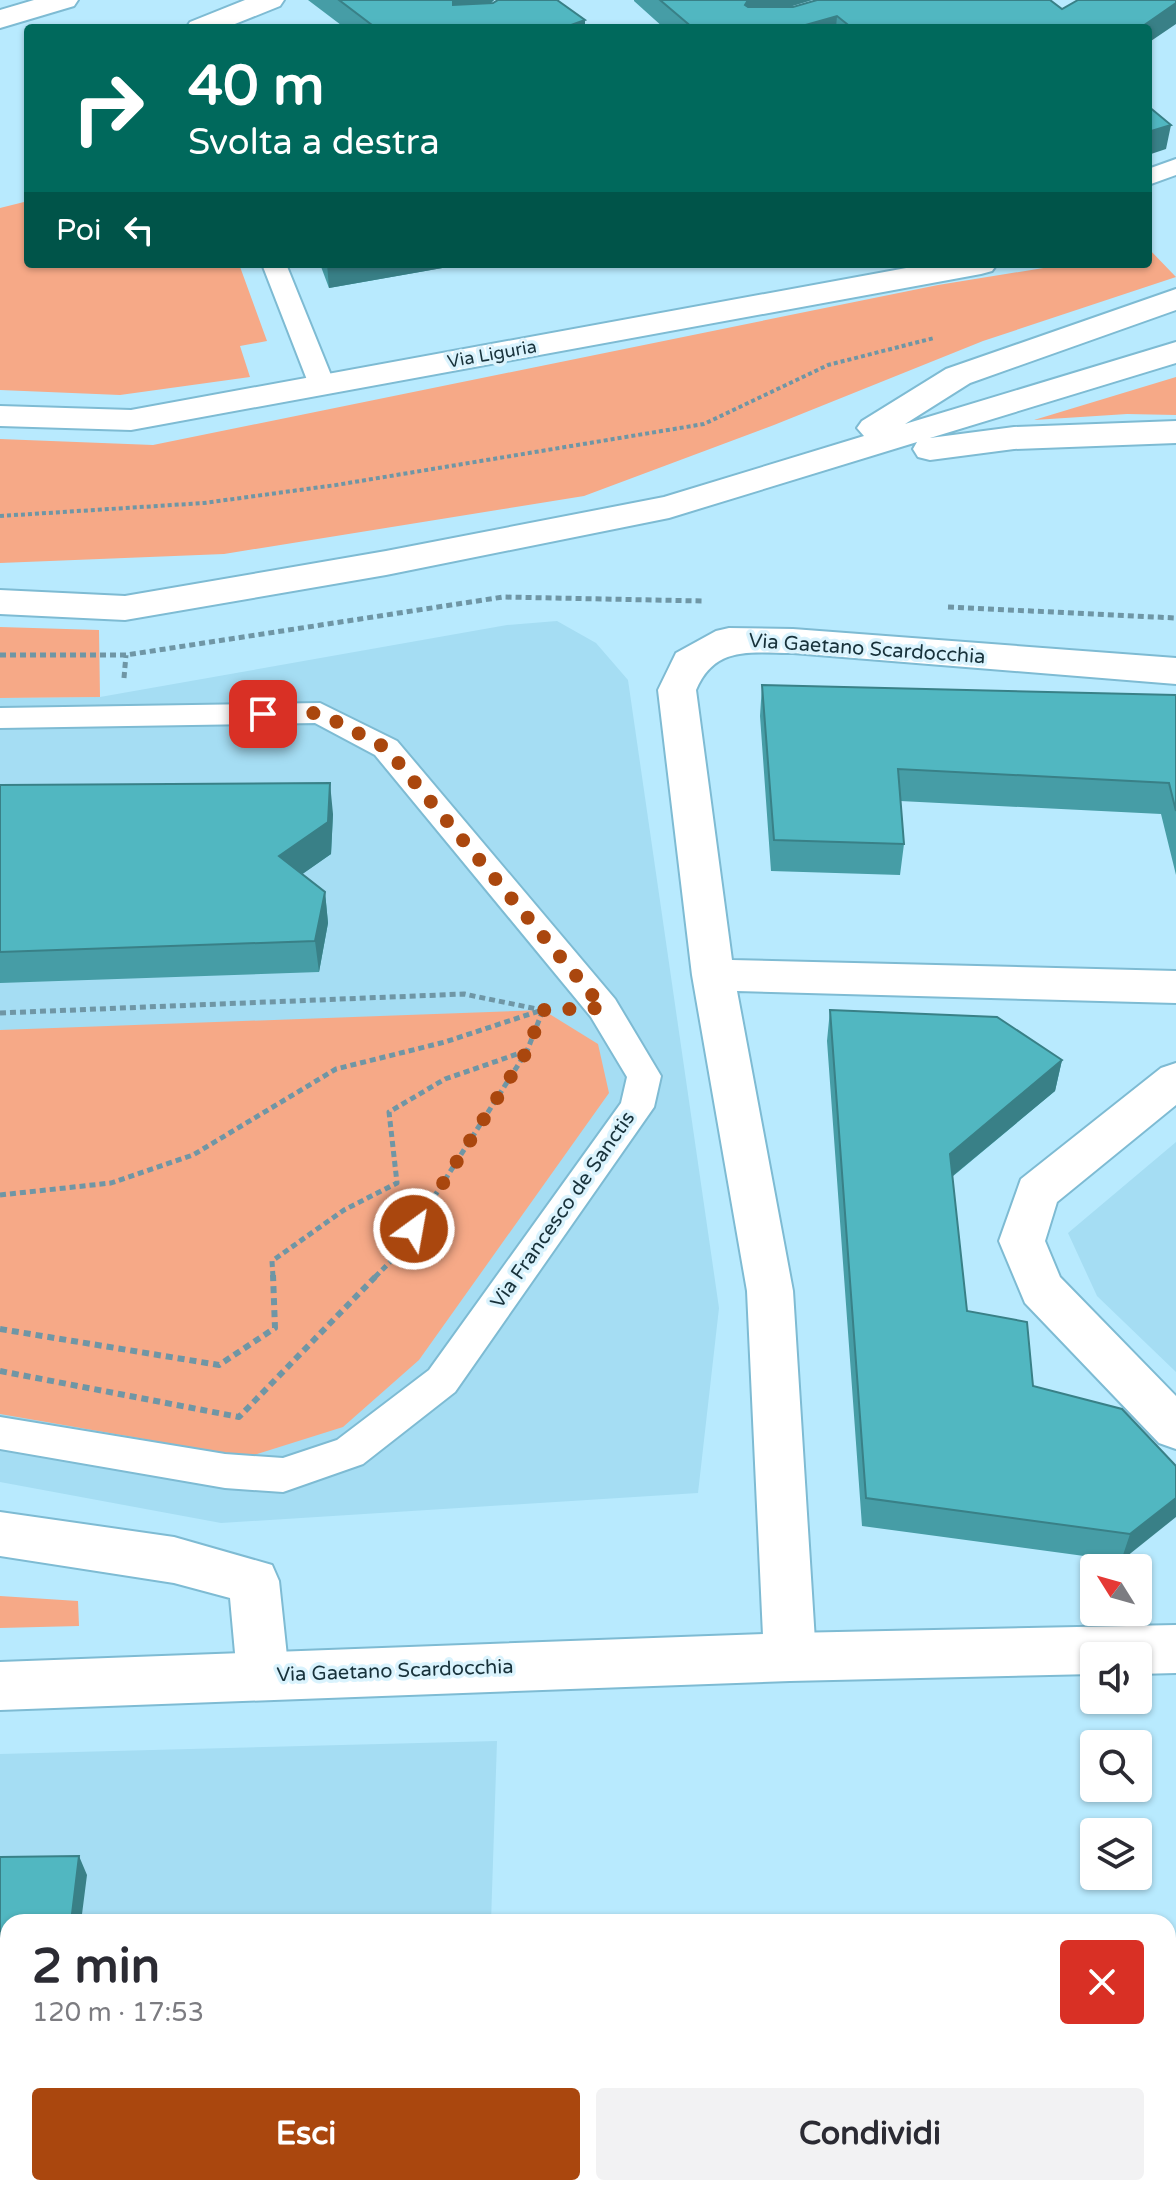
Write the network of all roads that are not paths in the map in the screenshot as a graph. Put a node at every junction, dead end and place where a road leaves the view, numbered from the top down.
1 (64, 0) edge
2 (270, 0) edge
3 (0, 19) edge
4 (210, 24) edge
5 (1176, 166) edge
6 (1152, 176) edge
7 (276, 268) edge
8 (959, 268) edge
9 (1176, 299) edge
10 (1176, 352) edge
11 (322, 385) junction
12 (0, 416) edge
13 (1176, 432) edge
14 (816, 463) junction
15 (0, 602) edge
16 (1176, 671) edge
17 (0, 718) edge
18 (713, 975) junction
19 (1176, 987) edge
20 (1176, 1080) edge
21 (1176, 1428) edge
22 (0, 1433) edge
23 (0, 1534) edge
24 (1176, 1649) edge
25 (790, 1657) junction
26 (263, 1675) junction
27 (0, 1686) edge

1 - 3 street
2 - 4 street
5 - 6 lane
7 - 11 lane
8 - 11 street, Via Liguria
9 - 14 street
10 - 14 street
11 - 12 street, Via Liguria
13 - 14 street
14 - 15 street
16 - 18 street, Via Gaetano Scardocchia
17 - 22 lane, Via Francesco de Sanctis
18 - 19 street
18 - 25 street, Via Gaetano Scardocchia
20 - 21 street
23 - 26 street
24 - 25 street, Via Gaetano Scardocchia
25 - 26 street, Via Gaetano Scardocchia
26 - 27 street, Via Gaetano Scardocchia

